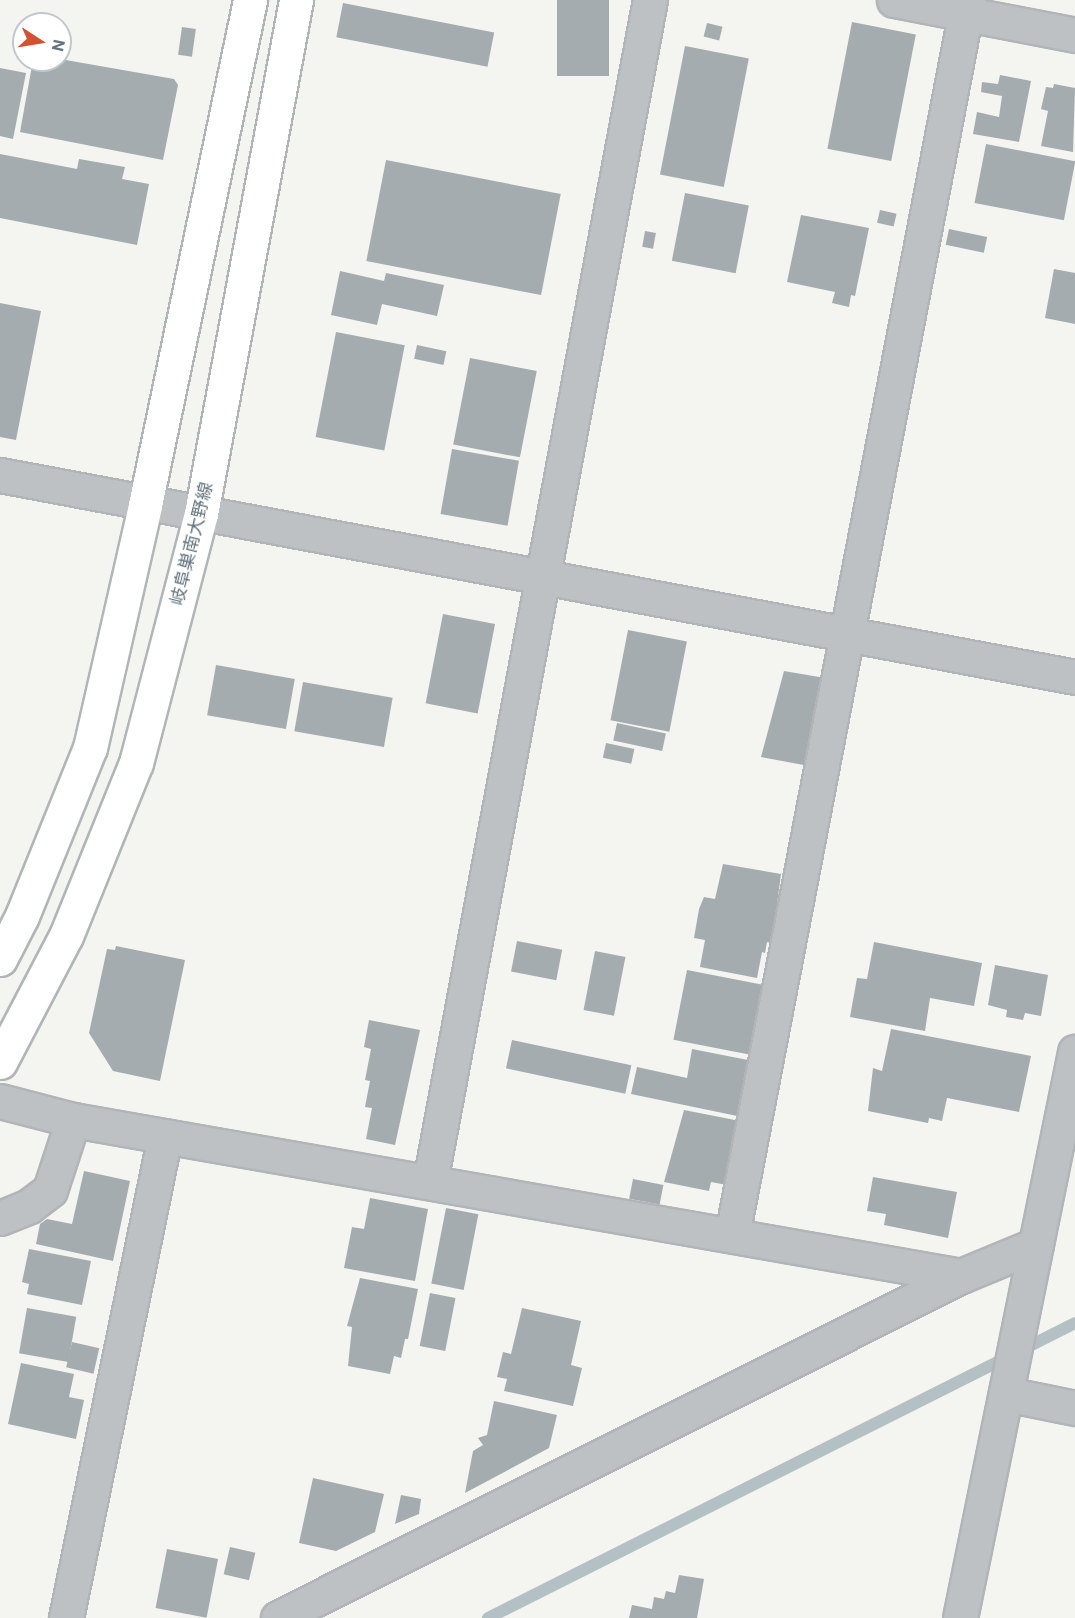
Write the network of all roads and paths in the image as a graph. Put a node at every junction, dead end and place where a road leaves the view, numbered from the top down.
1 (250, 0) edge
2 (296, 0) edge
3 (650, 0) edge
4 (894, 0) edge
5 (966, 6) edge
6 (1075, 35) edge
7 (0, 475) edge
8 (145, 505) junction
9 (201, 514) junction
10 (544, 576) junction
11 (849, 633) junction
12 (1075, 677) edge
13 (0, 959) edge
14 (1075, 1052) edge
15 (0, 1062) edge
16 (0, 1101) edge
17 (74, 1120) junction
18 (165, 1136) junction
19 (430, 1182) junction
20 (0, 1218) edge
21 (732, 1235) junction
22 (1036, 1245) junction
23 (961, 1276) junction
24 (1007, 1390) junction
25 (1075, 1408) edge
26 (66, 1618) edge
27 (278, 1618) edge
28 (960, 1618) edge

1 - 8 main road
2 - 9 main road, 岐阜巣南大野線
3 - 10 street
4 - 5 street
5 - 6 street
5 - 11 street
7 - 8 street
8 - 9 street
8 - 13 main road
9 - 10 street
9 - 15 main road, 岐阜巣南大野線
10 - 11 street
10 - 19 street
11 - 12 street
11 - 21 street
14 - 22 street
16 - 17 street
17 - 18 street
17 - 20 street
18 - 19 street
18 - 26 street
19 - 21 street
21 - 23 street
22 - 23 street
22 - 24 street
23 - 27 street
24 - 25 street
24 - 28 street

